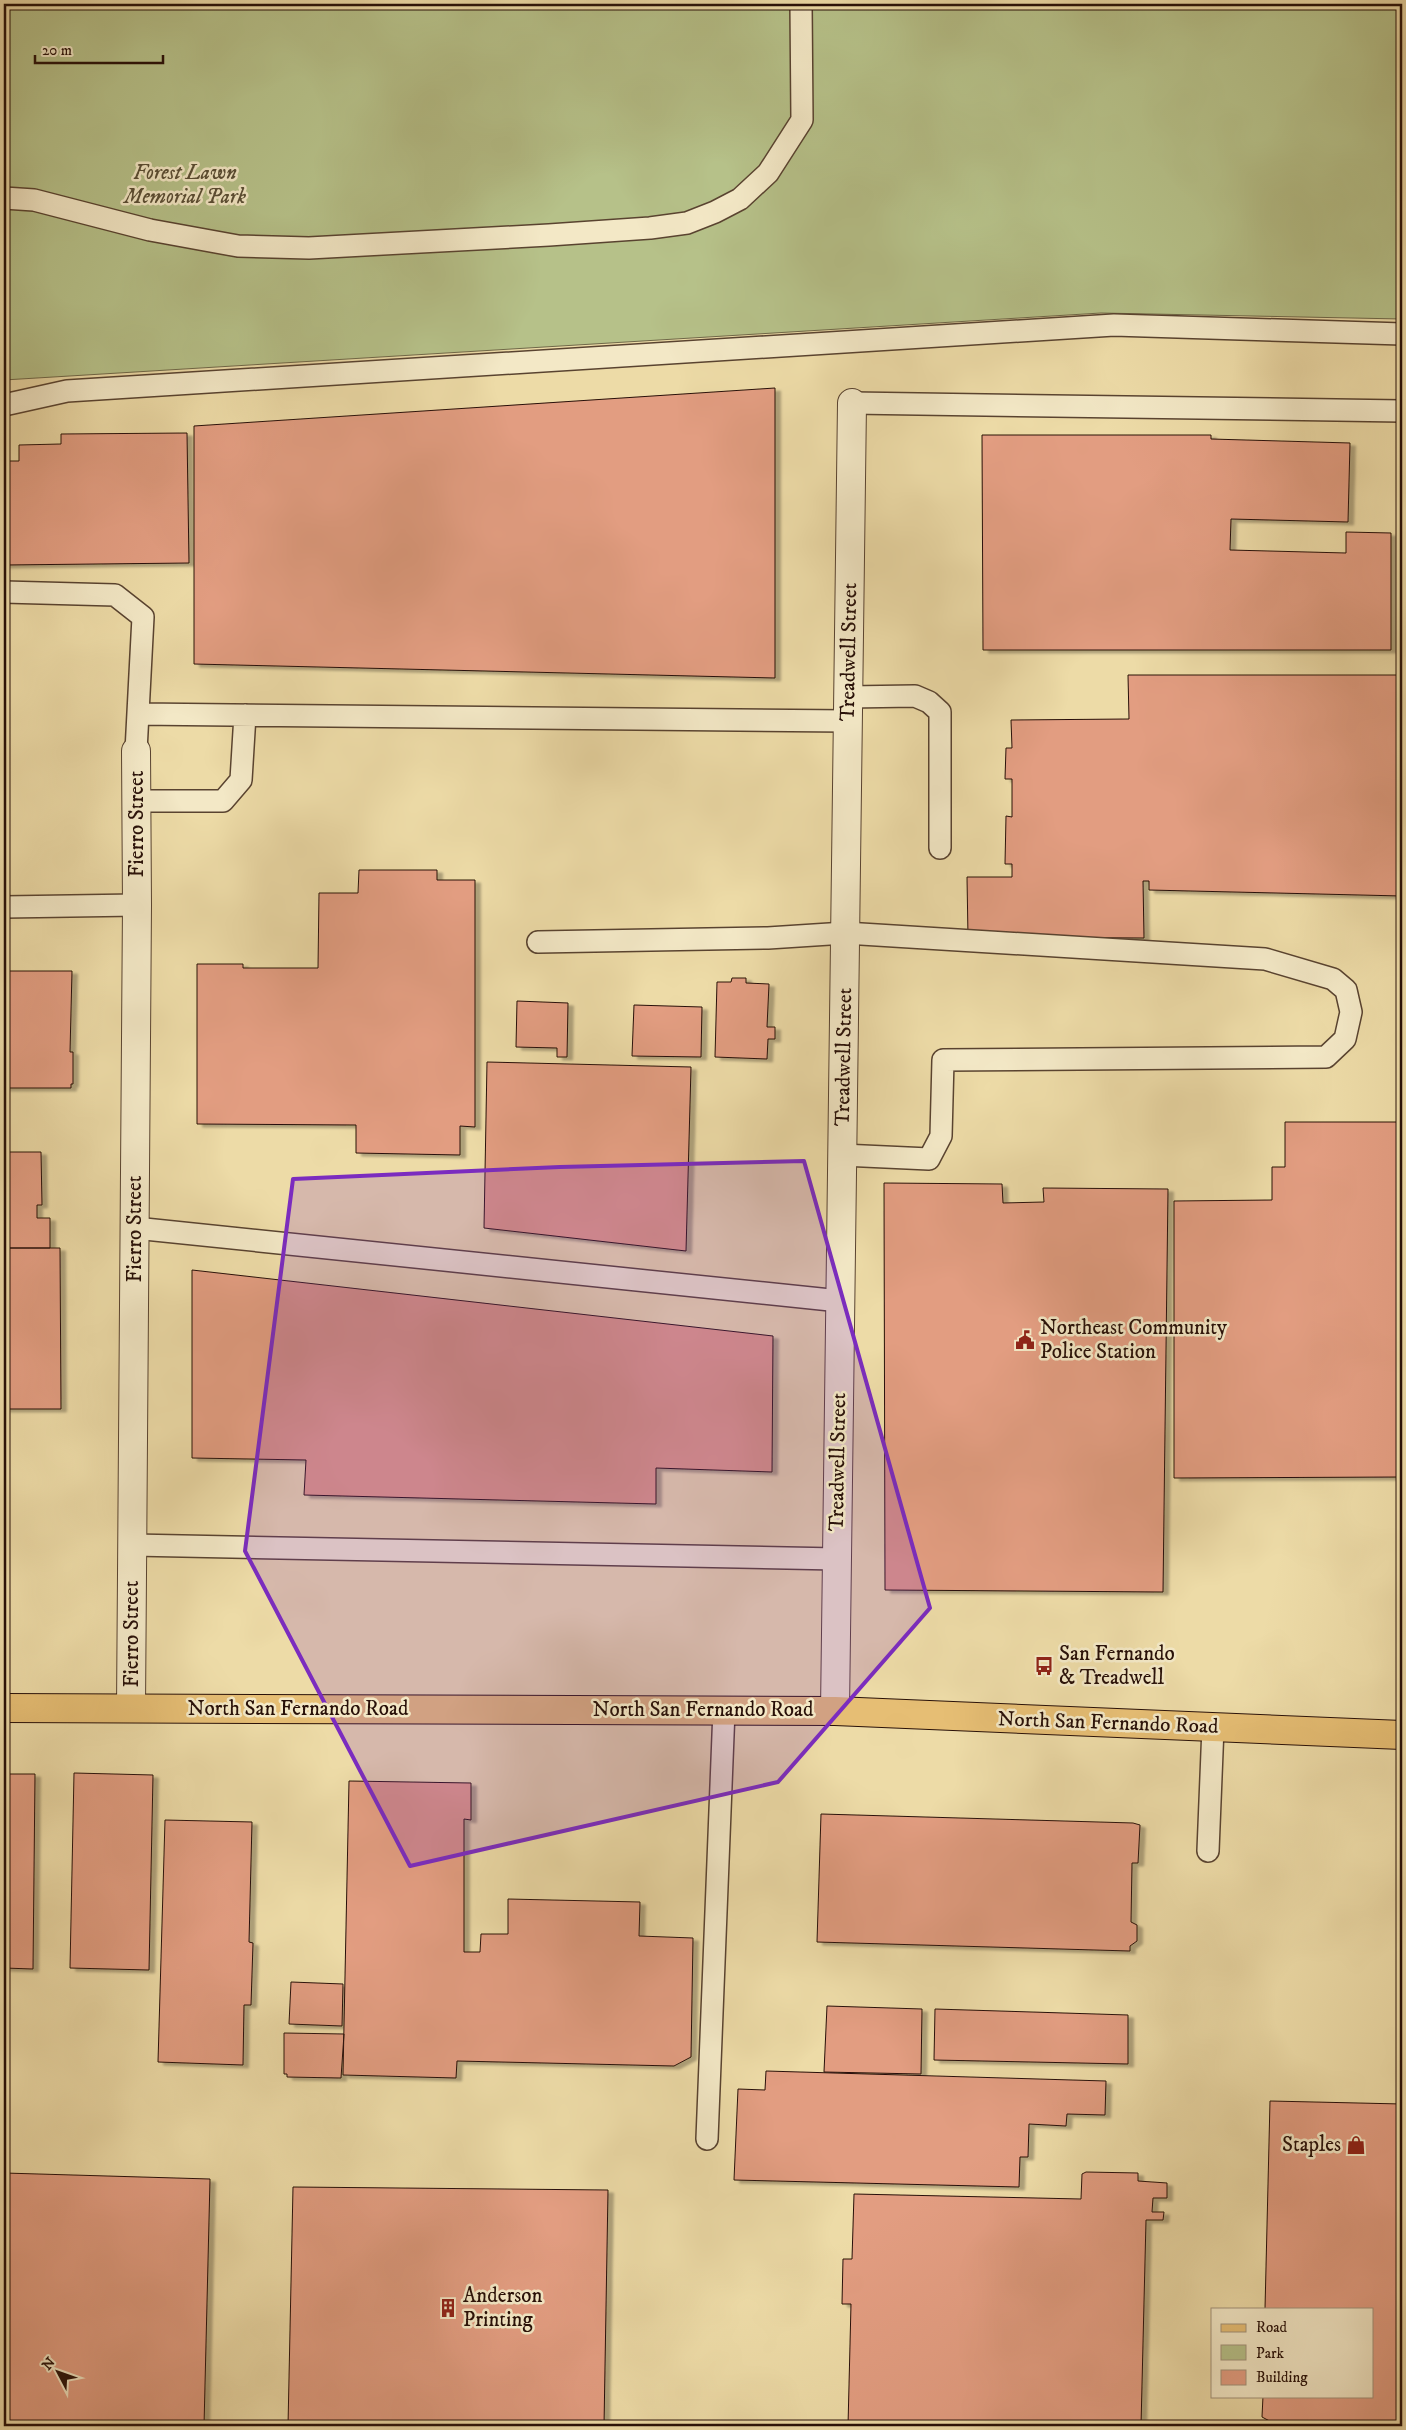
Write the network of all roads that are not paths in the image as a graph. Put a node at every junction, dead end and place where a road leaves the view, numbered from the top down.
1 (801, 4) edge
2 (4, 198) edge
3 (1402, 334) edge
4 (852, 403) joint
5 (4, 406) edge
6 (1402, 411) edge
7 (4, 592) edge
8 (848, 709) junction
9 (138, 714) junction
10 (245, 715) junction
11 (136, 751) joint
12 (136, 801) junction
13 (940, 848) dead end
14 (137, 905) junction
15 (4, 907) edge
16 (845, 933) junction
17 (538, 942) dead end
18 (842, 1155) junction
19 (135, 1228) junction
20 (840, 1301) junction
21 (133, 1544) junction
22 (837, 1559) junction
23 (4, 1708) edge
24 (132, 1708) junction
25 (724, 1710) junction
26 (835, 1711) junction
27 (1214, 1727) junction
28 (1402, 1735) edge
29 (1208, 1852) dead end
30 (707, 2139) dead end

1 - 2 lane
3 - 5 lane
4 - 6 lane
4 - 8 street, Treadwell Street
7 - 9 lane
8 - 10 lane
8 - 13 lane
8 - 16 street, Treadwell Street
9 - 10 lane
9 - 11 lane
10 - 12 lane
11 - 12 street, Fierro Street
12 - 14 street, Fierro Street
14 - 15 lane
14 - 19 street, Fierro Street
16 - 17 lane
16 - 18 street, Treadwell Street
16 - 18 lane
18 - 20 street, Treadwell Street
19 - 20 lane
19 - 21 street, Fierro Street
20 - 22 street, Treadwell Street
21 - 22 lane
21 - 24 street, Fierro Street
22 - 26 street, Treadwell Street
23 - 24 main road, North San Fernando Road
24 - 25 main road, North San Fernando Road
25 - 26 main road, North San Fernando Road
25 - 30 lane
26 - 27 main road, North San Fernando Road
27 - 28 main road, North San Fernando Road
27 - 29 lane

